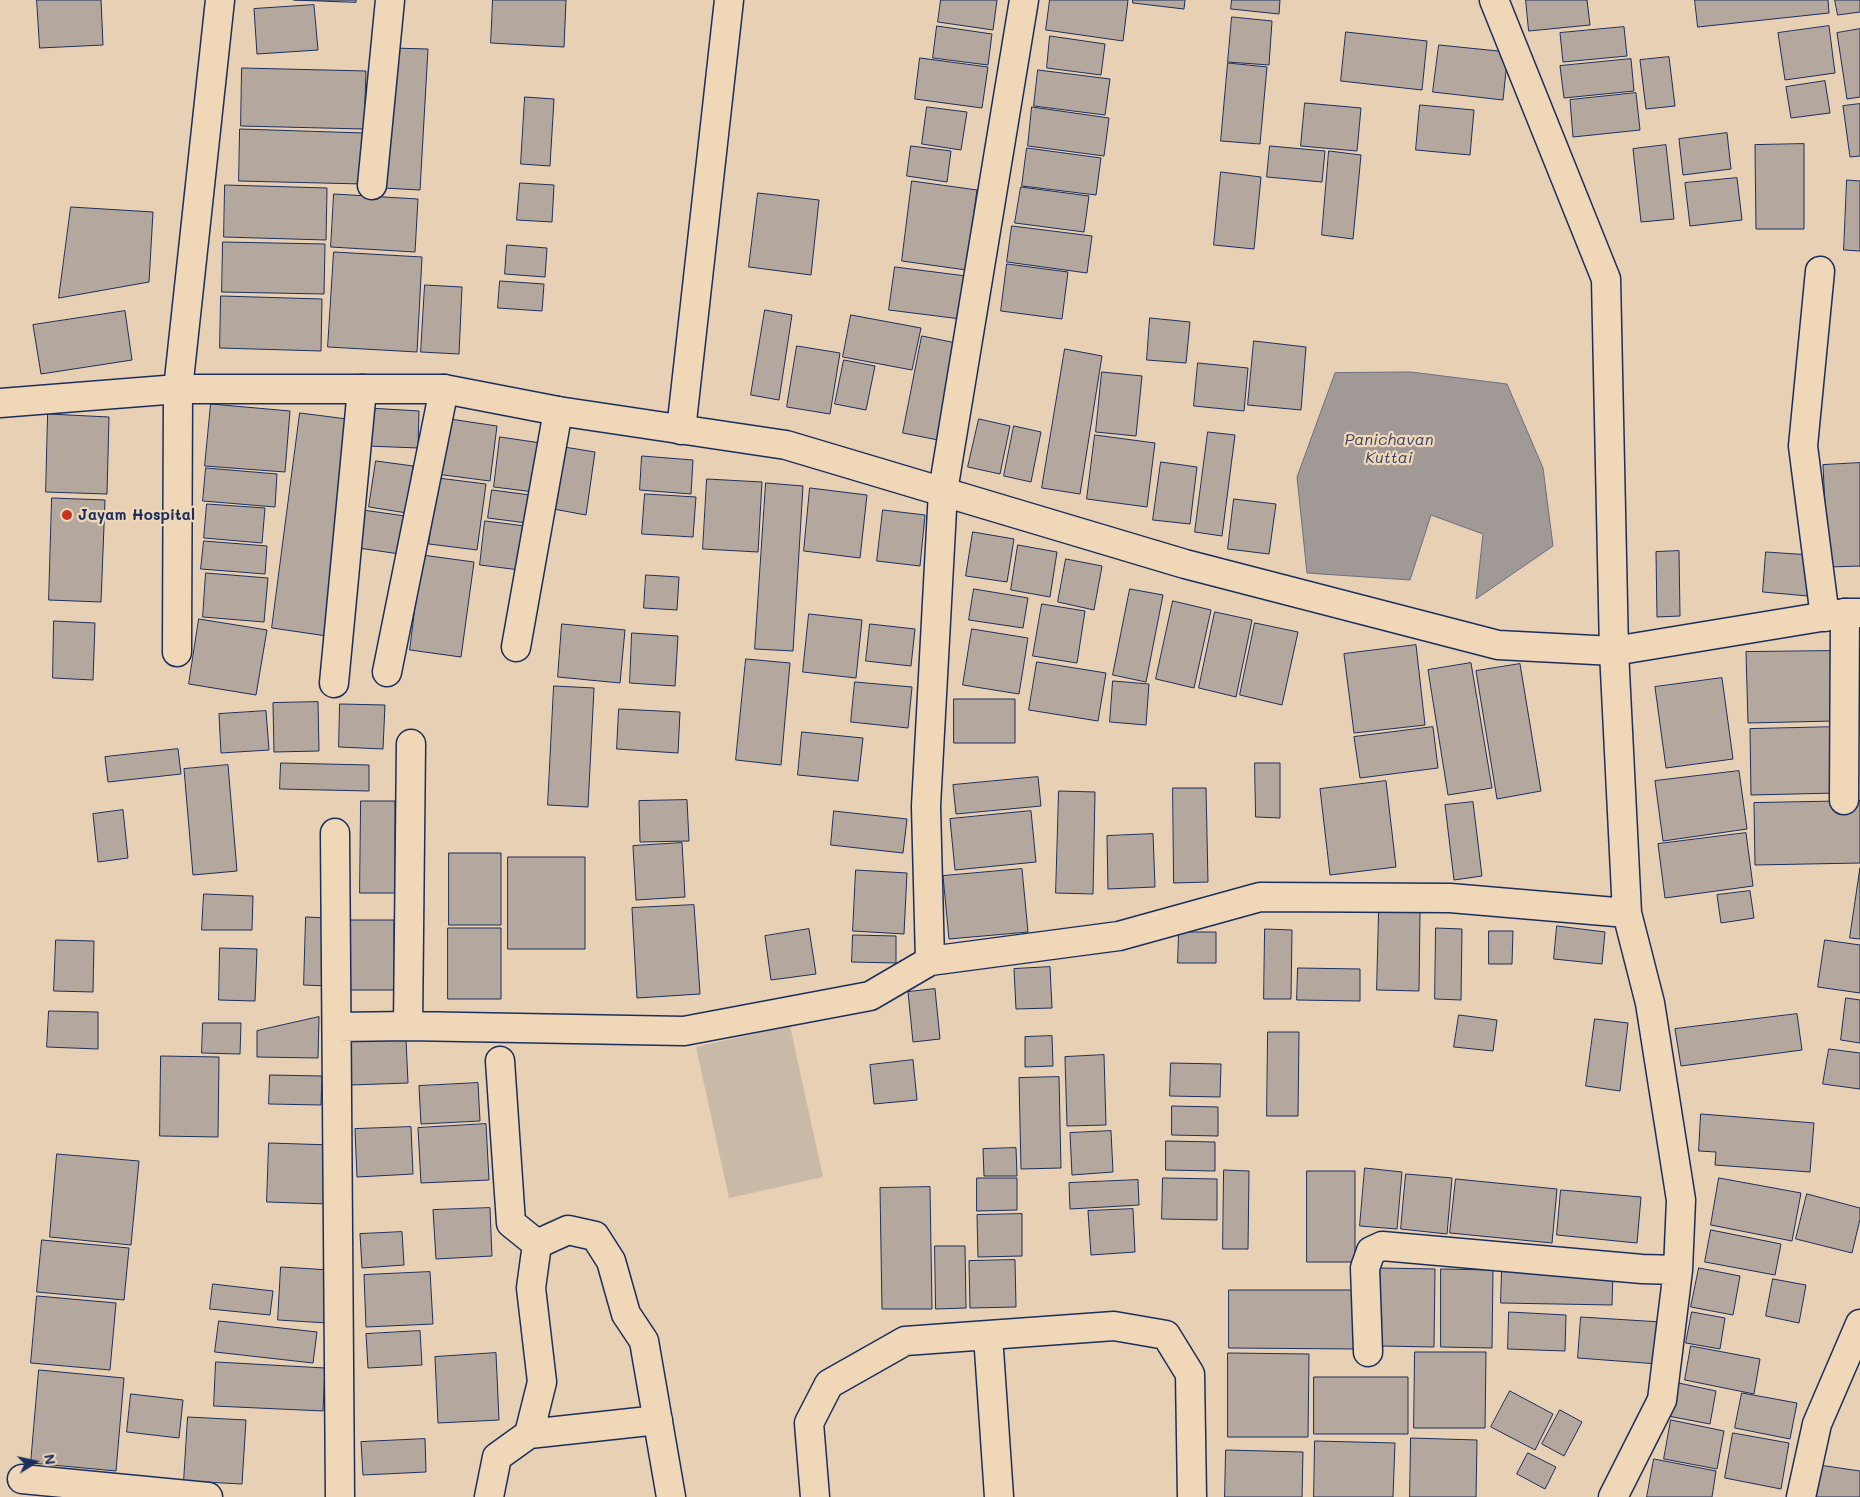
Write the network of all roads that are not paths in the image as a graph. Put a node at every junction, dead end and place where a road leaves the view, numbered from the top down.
1 (220, 0) edge
2 (390, 0) edge
3 (729, 0) edge
4 (1024, 0) edge
5 (1494, 0) edge
6 (372, 185) dead end
7 (1820, 271) dead end
8 (178, 389) junction
9 (362, 389) junction
10 (444, 389) junction
11 (0, 403) edge
12 (558, 411) junction
13 (681, 430) junction
14 (943, 491) junction
15 (1843, 614) edge
16 (516, 647) dead end
17 (1614, 651) junction
18 (177, 652) dead end
19 (387, 672) dead end
20 (334, 683) dead end
21 (411, 744) dead end
22 (1844, 800) dead end
23 (335, 833) dead end
24 (1627, 913) junction
25 (930, 961) junction
26 (408, 1026) junction
27 (338, 1027) junction
28 (500, 1061) dead end
29 (537, 1244) junction
30 (1678, 1270) junction
31 (1860, 1324) edge
32 (988, 1335) junction
33 (1368, 1352) dead end
34 (658, 1420) junction
35 (529, 1434) junction
36 (22, 1478) dead end
37 (208, 1497) edge
38 (340, 1497) edge
39 (489, 1497) edge
40 (671, 1497) edge
41 (815, 1497) edge
42 (999, 1497) edge
43 (1192, 1497) edge
44 (1613, 1497) edge
45 (1802, 1497) edge

1 - 8 street
2 - 6 street
3 - 13 street
4 - 14 street
5 - 17 street
7 - 15 street
8 - 9 street
8 - 11 street
8 - 18 street
9 - 10 street
9 - 20 street
10 - 12 street
10 - 19 street
12 - 13 street
12 - 16 street
13 - 14 street
14 - 17 street
14 - 25 street
15 - 17 street
15 - 22 street
17 - 24 street
21 - 26 street
23 - 27 street
24 - 25 street
24 - 30 street
25 - 26 street
26 - 27 street
27 - 38 street
28 - 29 street
29 - 34 street
29 - 35 street
30 - 33 street
30 - 44 street
31 - 45 street
32 - 41 street
32 - 42 street
32 - 43 street
34 - 35 street
34 - 40 street
35 - 39 street
36 - 37 street

